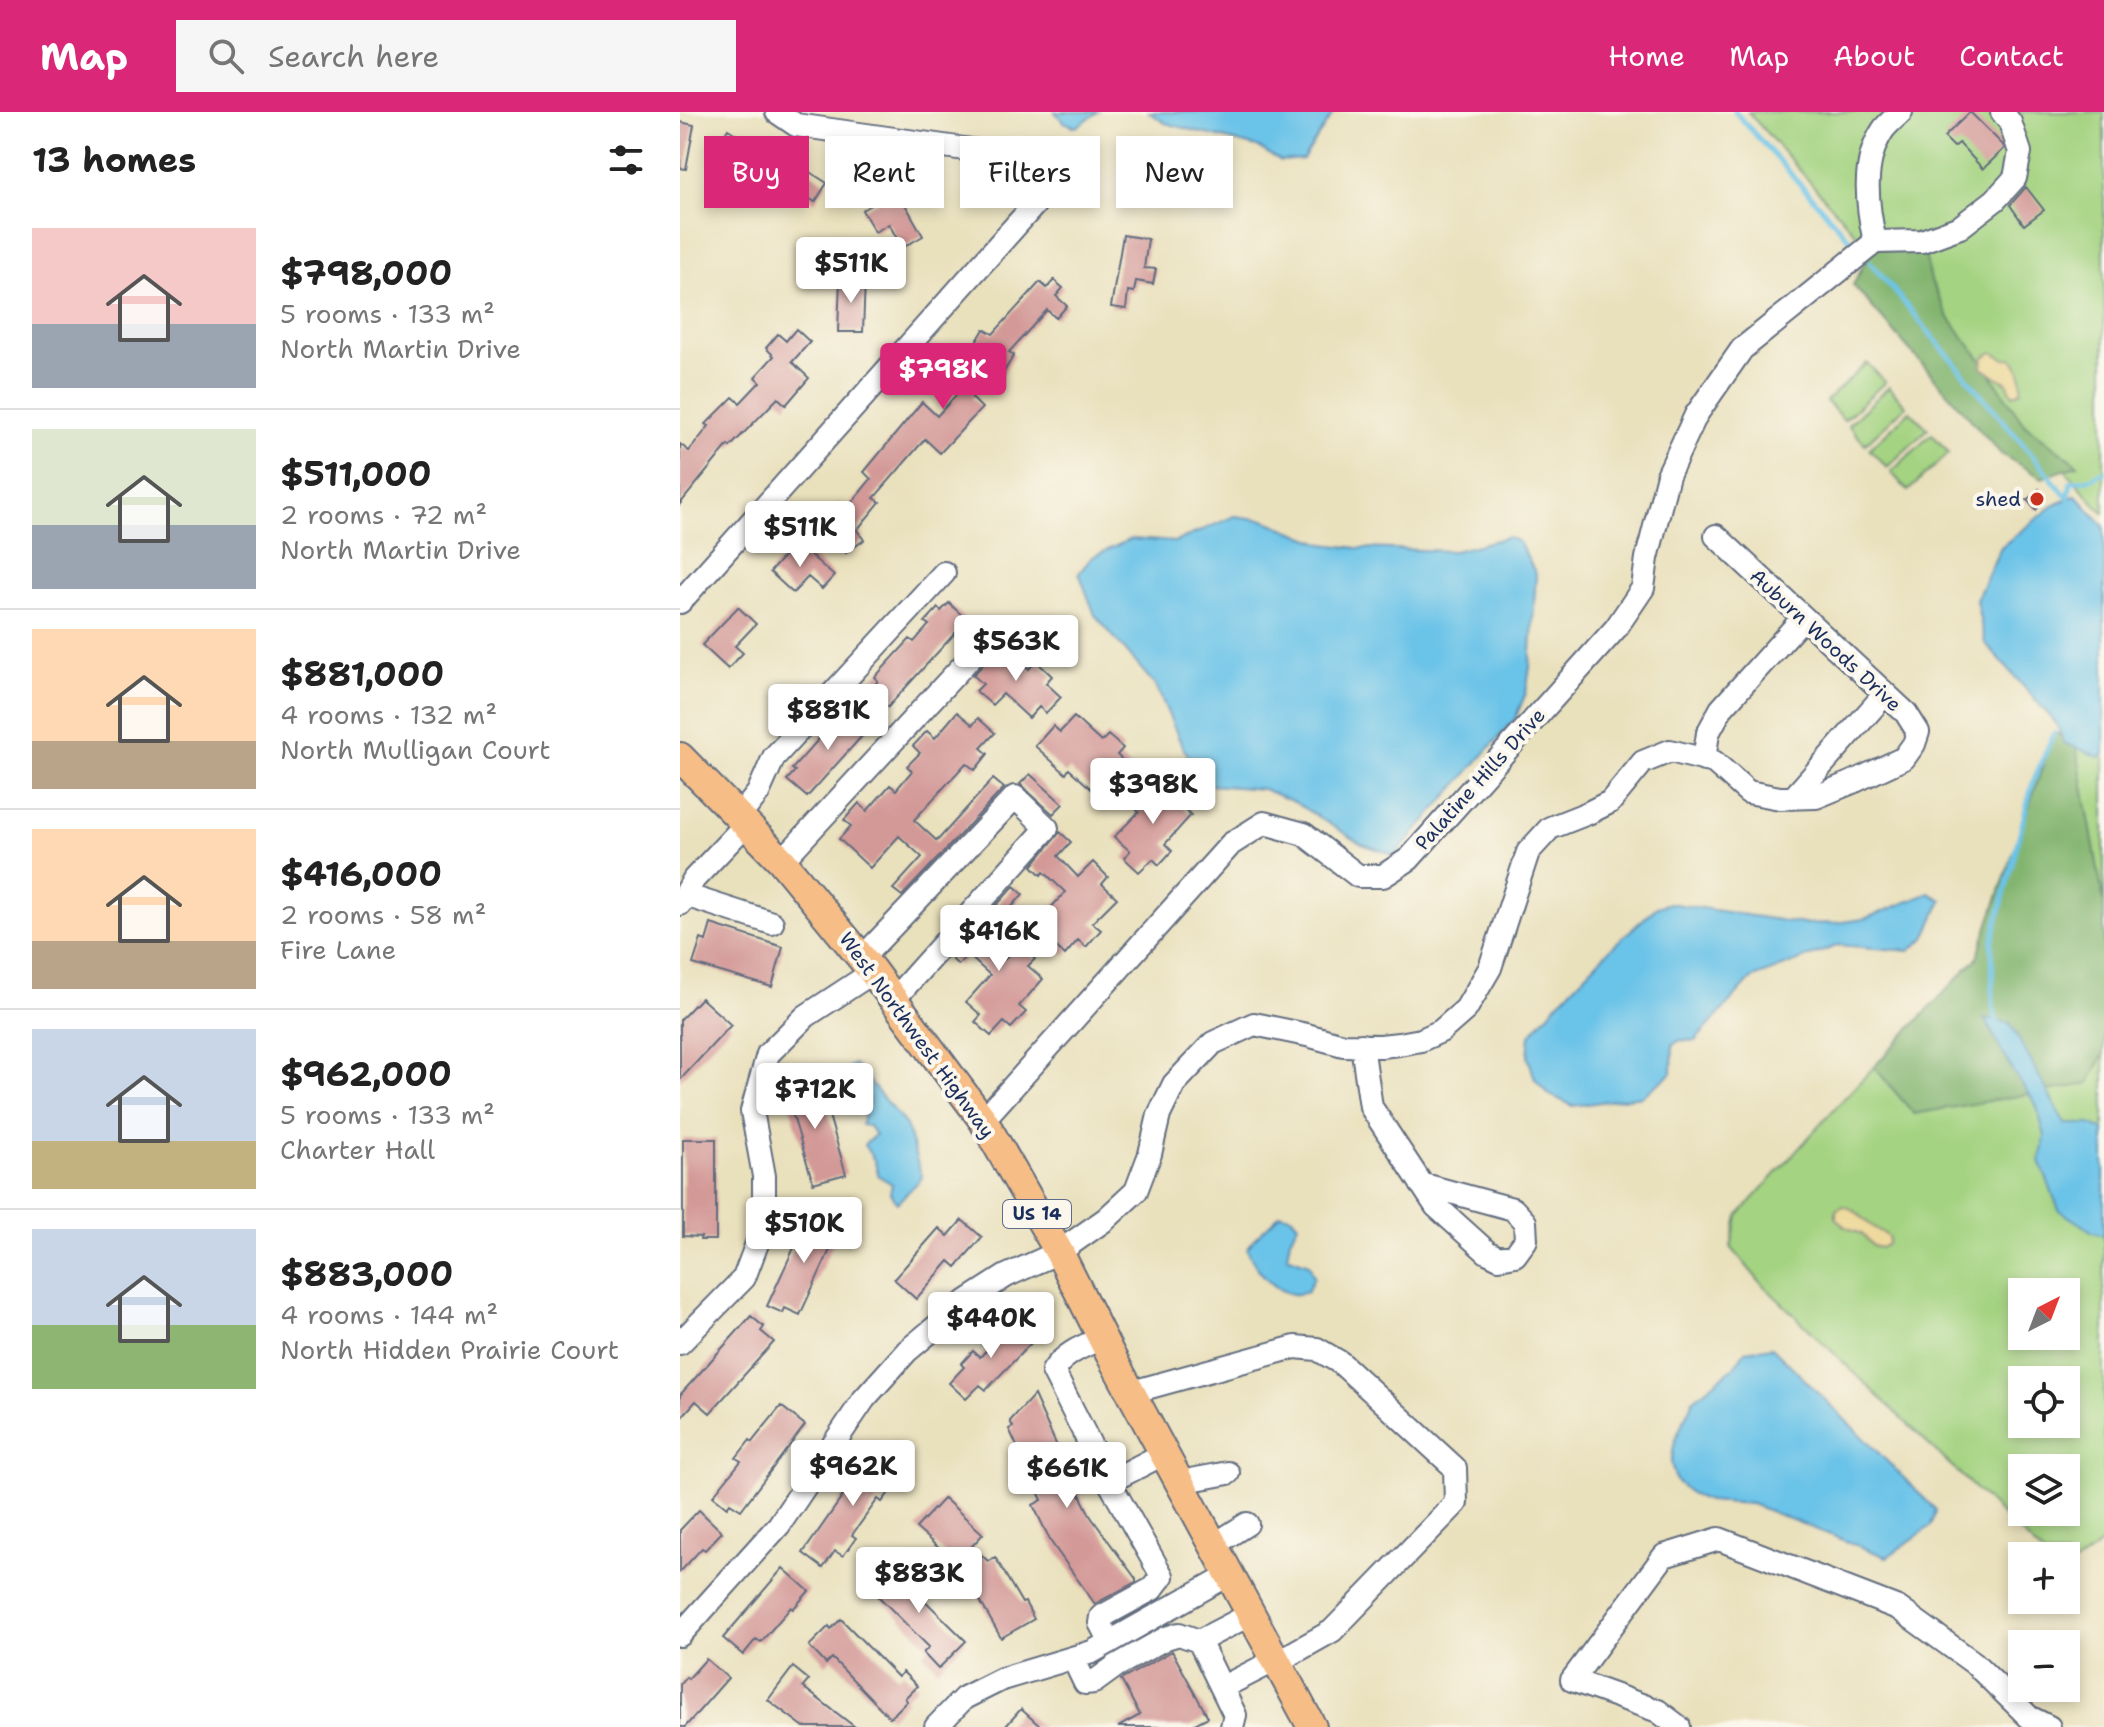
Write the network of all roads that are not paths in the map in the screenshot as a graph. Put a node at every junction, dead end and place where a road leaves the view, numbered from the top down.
1 (777, 112) edge
2 (1901, 112) edge
3 (2002, 112) edge
4 (1875, 242) junction
5 (1716, 536) dead end
6 (944, 573) dead end
7 (680, 602) edge
8 (1803, 618) junction
9 (982, 645) dead end
10 (1885, 694) junction
11 (680, 757) edge
12 (1704, 760) junction
13 (1793, 798) junction
14 (742, 820) junction
15 (782, 861) junction
16 (682, 899) edge
17 (772, 923) dead end
18 (868, 965) junction
19 (894, 999) junction
20 (1362, 1045) junction
21 (983, 1120) junction
22 (1421, 1184) dead end
23 (1059, 1252) junction
24 (1102, 1338) junction
25 (680, 1343) edge
26 (1132, 1392) junction
27 (1165, 1453) junction
28 (1228, 1473) dead end
29 (1109, 1482) junction
30 (1180, 1482) junction
31 (1247, 1524) dead end
32 (1214, 1545) junction
33 (1230, 1574) junction
34 (1251, 1614) junction
35 (680, 1635) edge
36 (1199, 1641) junction
37 (1110, 1642) junction
38 (1073, 1658) junction
39 (1276, 1661) junction
40 (1223, 1687) junction
41 (936, 1727) edge
42 (1232, 1727) edge
43 (1312, 1727) edge
44 (1679, 1727) edge
45 (2049, 1727) edge

1 - 7 street
2 - 4 street
3 - 4 street
4 - 21 street, Palatine Hills Drive
5 - 8 street, Auburn Woods Drive
6 - 14 street
8 - 10 street, Auburn Woods Drive
8 - 12 street
9 - 15 street
10 - 13 street
10 - 13 street, Auburn Woods Drive
11 - 14 main road, West Northwest Highway / US 14
12 - 13 street, Auburn Woods Drive
12 - 20 street, Auburn Woods Drive
14 - 15 main road, West Northwest Highway / US 14
14 - 16 street
15 - 18 main road, West Northwest Highway / US 14
16 - 17 street
18 - 19 main road, West Northwest Highway / US 14
18 - 19 street
18 - 25 street
19 - 21 main road, West Northwest Highway / US 14
20 - 22 street
20 - 23 street, Auburn Woods Drive
21 - 23 main road, West Northwest Highway / US 14
23 - 24 main road, West Northwest Highway / US 14
23 - 35 street, Auburn Woods Drive
24 - 26 main road, West Northwest Highway / US 14
24 - 29 street
26 - 27 main road, West Northwest Highway / US 14
26 - 39 street
27 - 29 street
27 - 30 main road, West Northwest Highway / US 14
28 - 30 street
29 - 37 street
30 - 32 main road, West Northwest Highway / US 14
31 - 32 street
32 - 33 main road, West Northwest Highway / US 14
33 - 34 main road, West Northwest Highway / US 14
33 - 37 street
34 - 36 street
34 - 39 main road, West Northwest Highway / US 14
36 - 38 street
36 - 40 street
37 - 38 street
38 - 41 street
39 - 40 street
39 - 43 main road, West Northwest Highway / US 14
40 - 42 street
44 - 45 street

